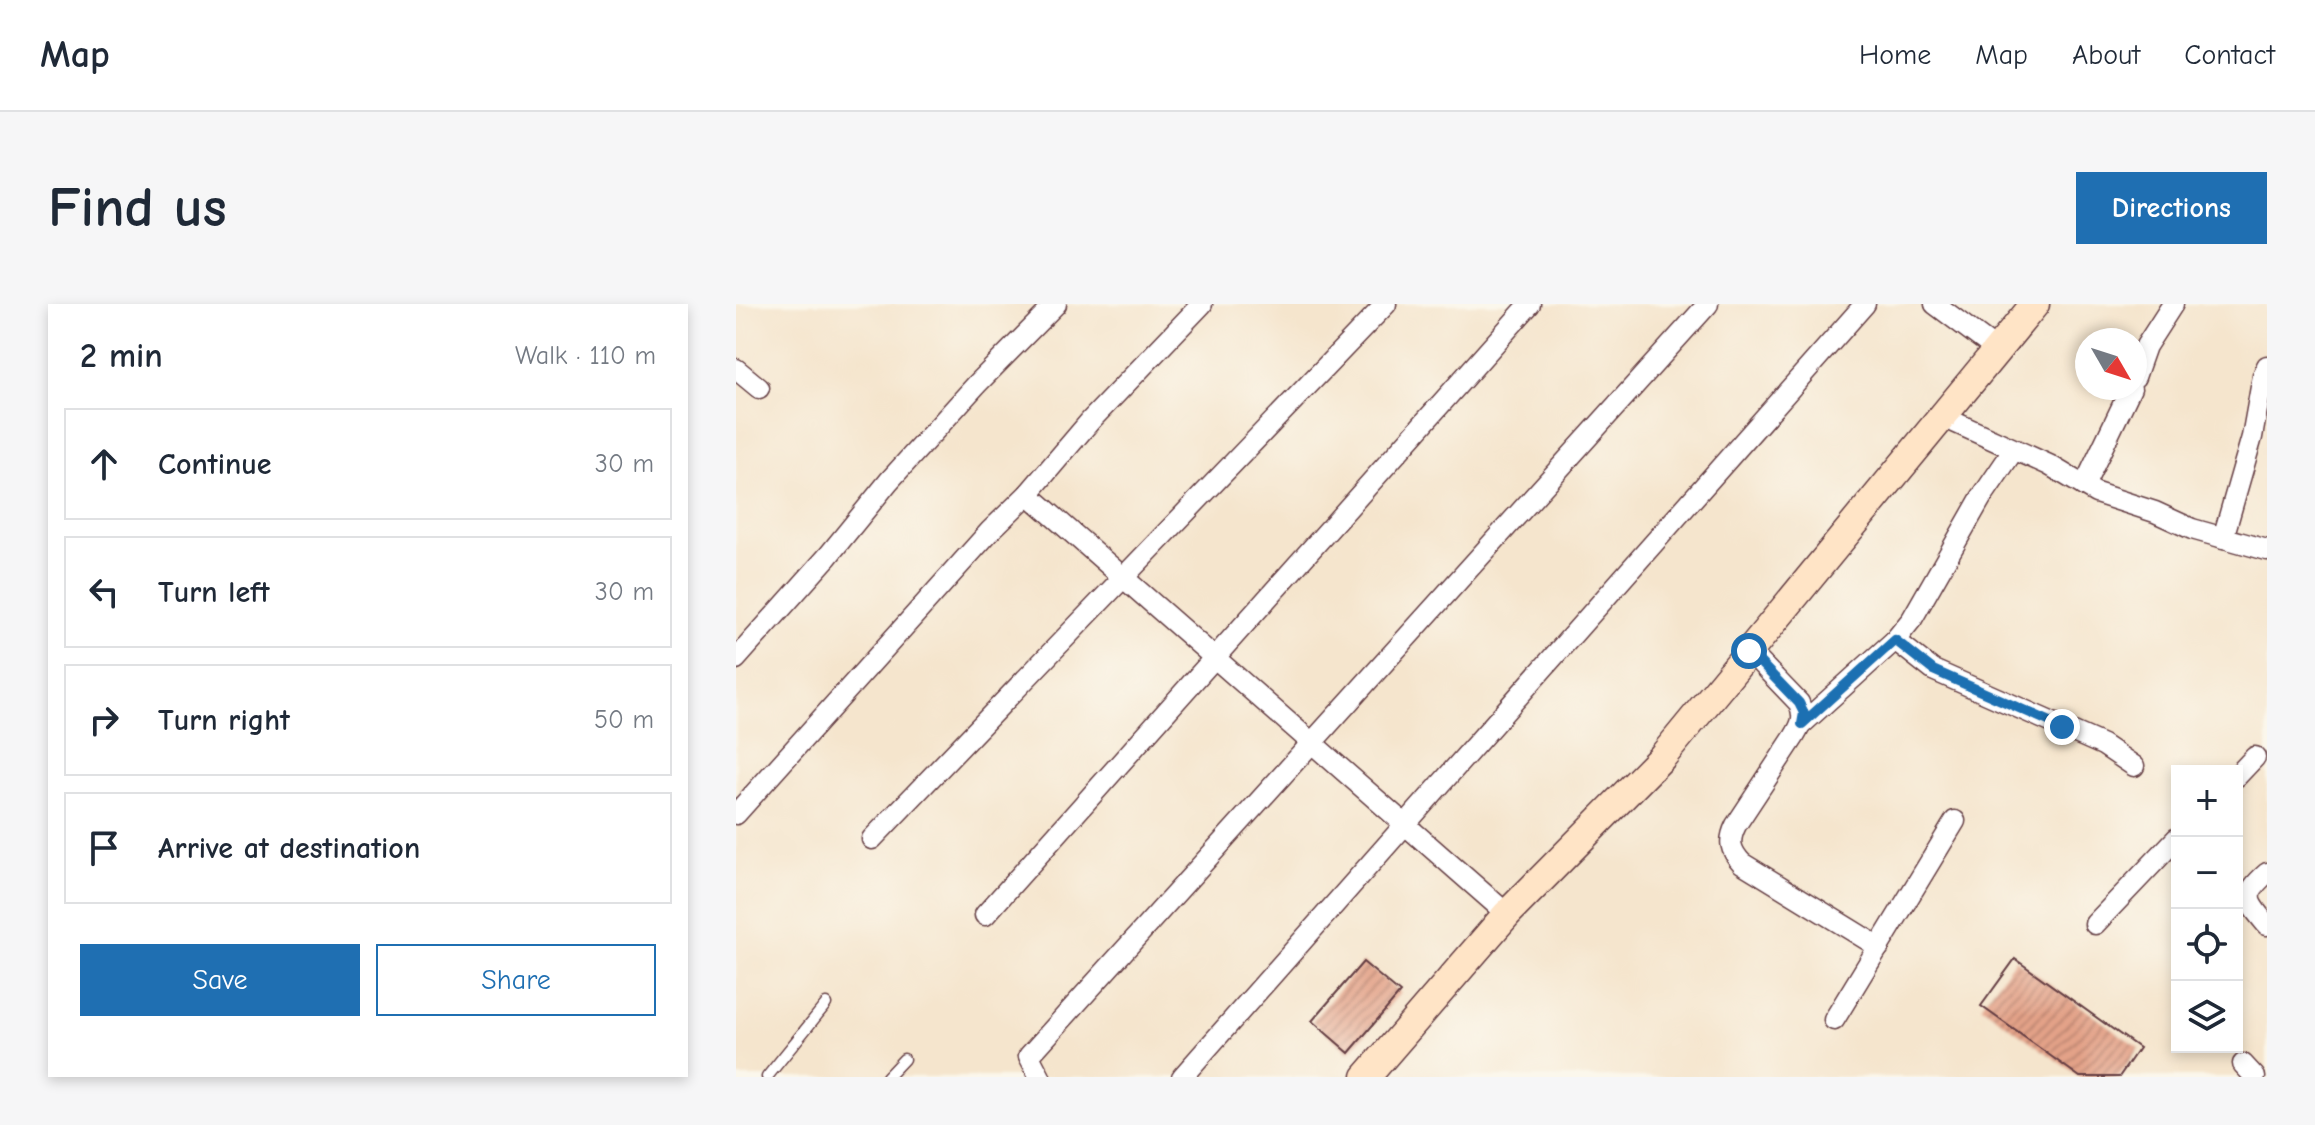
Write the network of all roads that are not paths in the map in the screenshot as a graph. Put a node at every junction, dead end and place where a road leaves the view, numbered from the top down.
1 (1056, 304) edge
2 (1202, 304) edge
3 (1386, 304) edge
4 (1530, 304) edge
5 (1708, 304) edge
6 (1865, 304) edge
7 (1935, 304) edge
8 (2035, 304) edge
9 (2173, 304) edge
10 (2147, 344) edge
11 (1998, 351) junction
12 (2267, 366) edge
13 (736, 369) edge
14 (759, 388) dead end
15 (2125, 400) edge
16 (1943, 417) junction
17 (2013, 451) junction
18 (2084, 486) junction
19 (1028, 494) junction
20 (2223, 538) junction
21 (2267, 550) edge
22 (1123, 577) junction
23 (1895, 640) junction
24 (1749, 651) junction
25 (1215, 657) junction
26 (736, 659) edge
27 (1802, 724) junction
28 (1312, 743) junction
29 (2255, 757) dead end
30 (2134, 766) dead end
31 (2243, 770) edge
32 (736, 814) edge
33 (1955, 821) dead end
34 (1405, 825) junction
35 (872, 839) dead end
36 (2171, 844) edge
37 (2267, 873) edge
38 (2244, 882) edge
39 (1507, 914) junction
40 (985, 915) dead end
41 (2095, 924) dead end
42 (2267, 925) edge
43 (1879, 947) junction
44 (826, 1004) dead end
45 (1834, 1020) dead end
46 (904, 1059) dead end
47 (767, 1077) edge
48 (887, 1077) edge
49 (1040, 1077) edge
50 (1182, 1077) edge
51 (1366, 1077) edge

1 - 26 street
2 - 19 street
3 - 22 street
4 - 25 street
5 - 28 street
6 - 34 street
7 - 11 street
8 - 11 street
9 - 10 street
11 - 16 street
12 - 20 street
13 - 14 street
15 - 18 street
16 - 17 street
16 - 24 street
17 - 18 street
17 - 23 street
18 - 20 street
19 - 22 street
19 - 32 street
20 - 21 street
22 - 25 street
22 - 35 street
23 - 27 street
23 - 30 street
24 - 27 street
24 - 39 street
25 - 28 street
25 - 40 street
27 - 43 street
28 - 34 street
28 - 49 street
29 - 31 street
33 - 43 street
34 - 39 street
34 - 50 street
36 - 41 street
37 - 38 street
38 - 42 street
39 - 51 street
43 - 45 street
44 - 47 lane
46 - 48 lane

